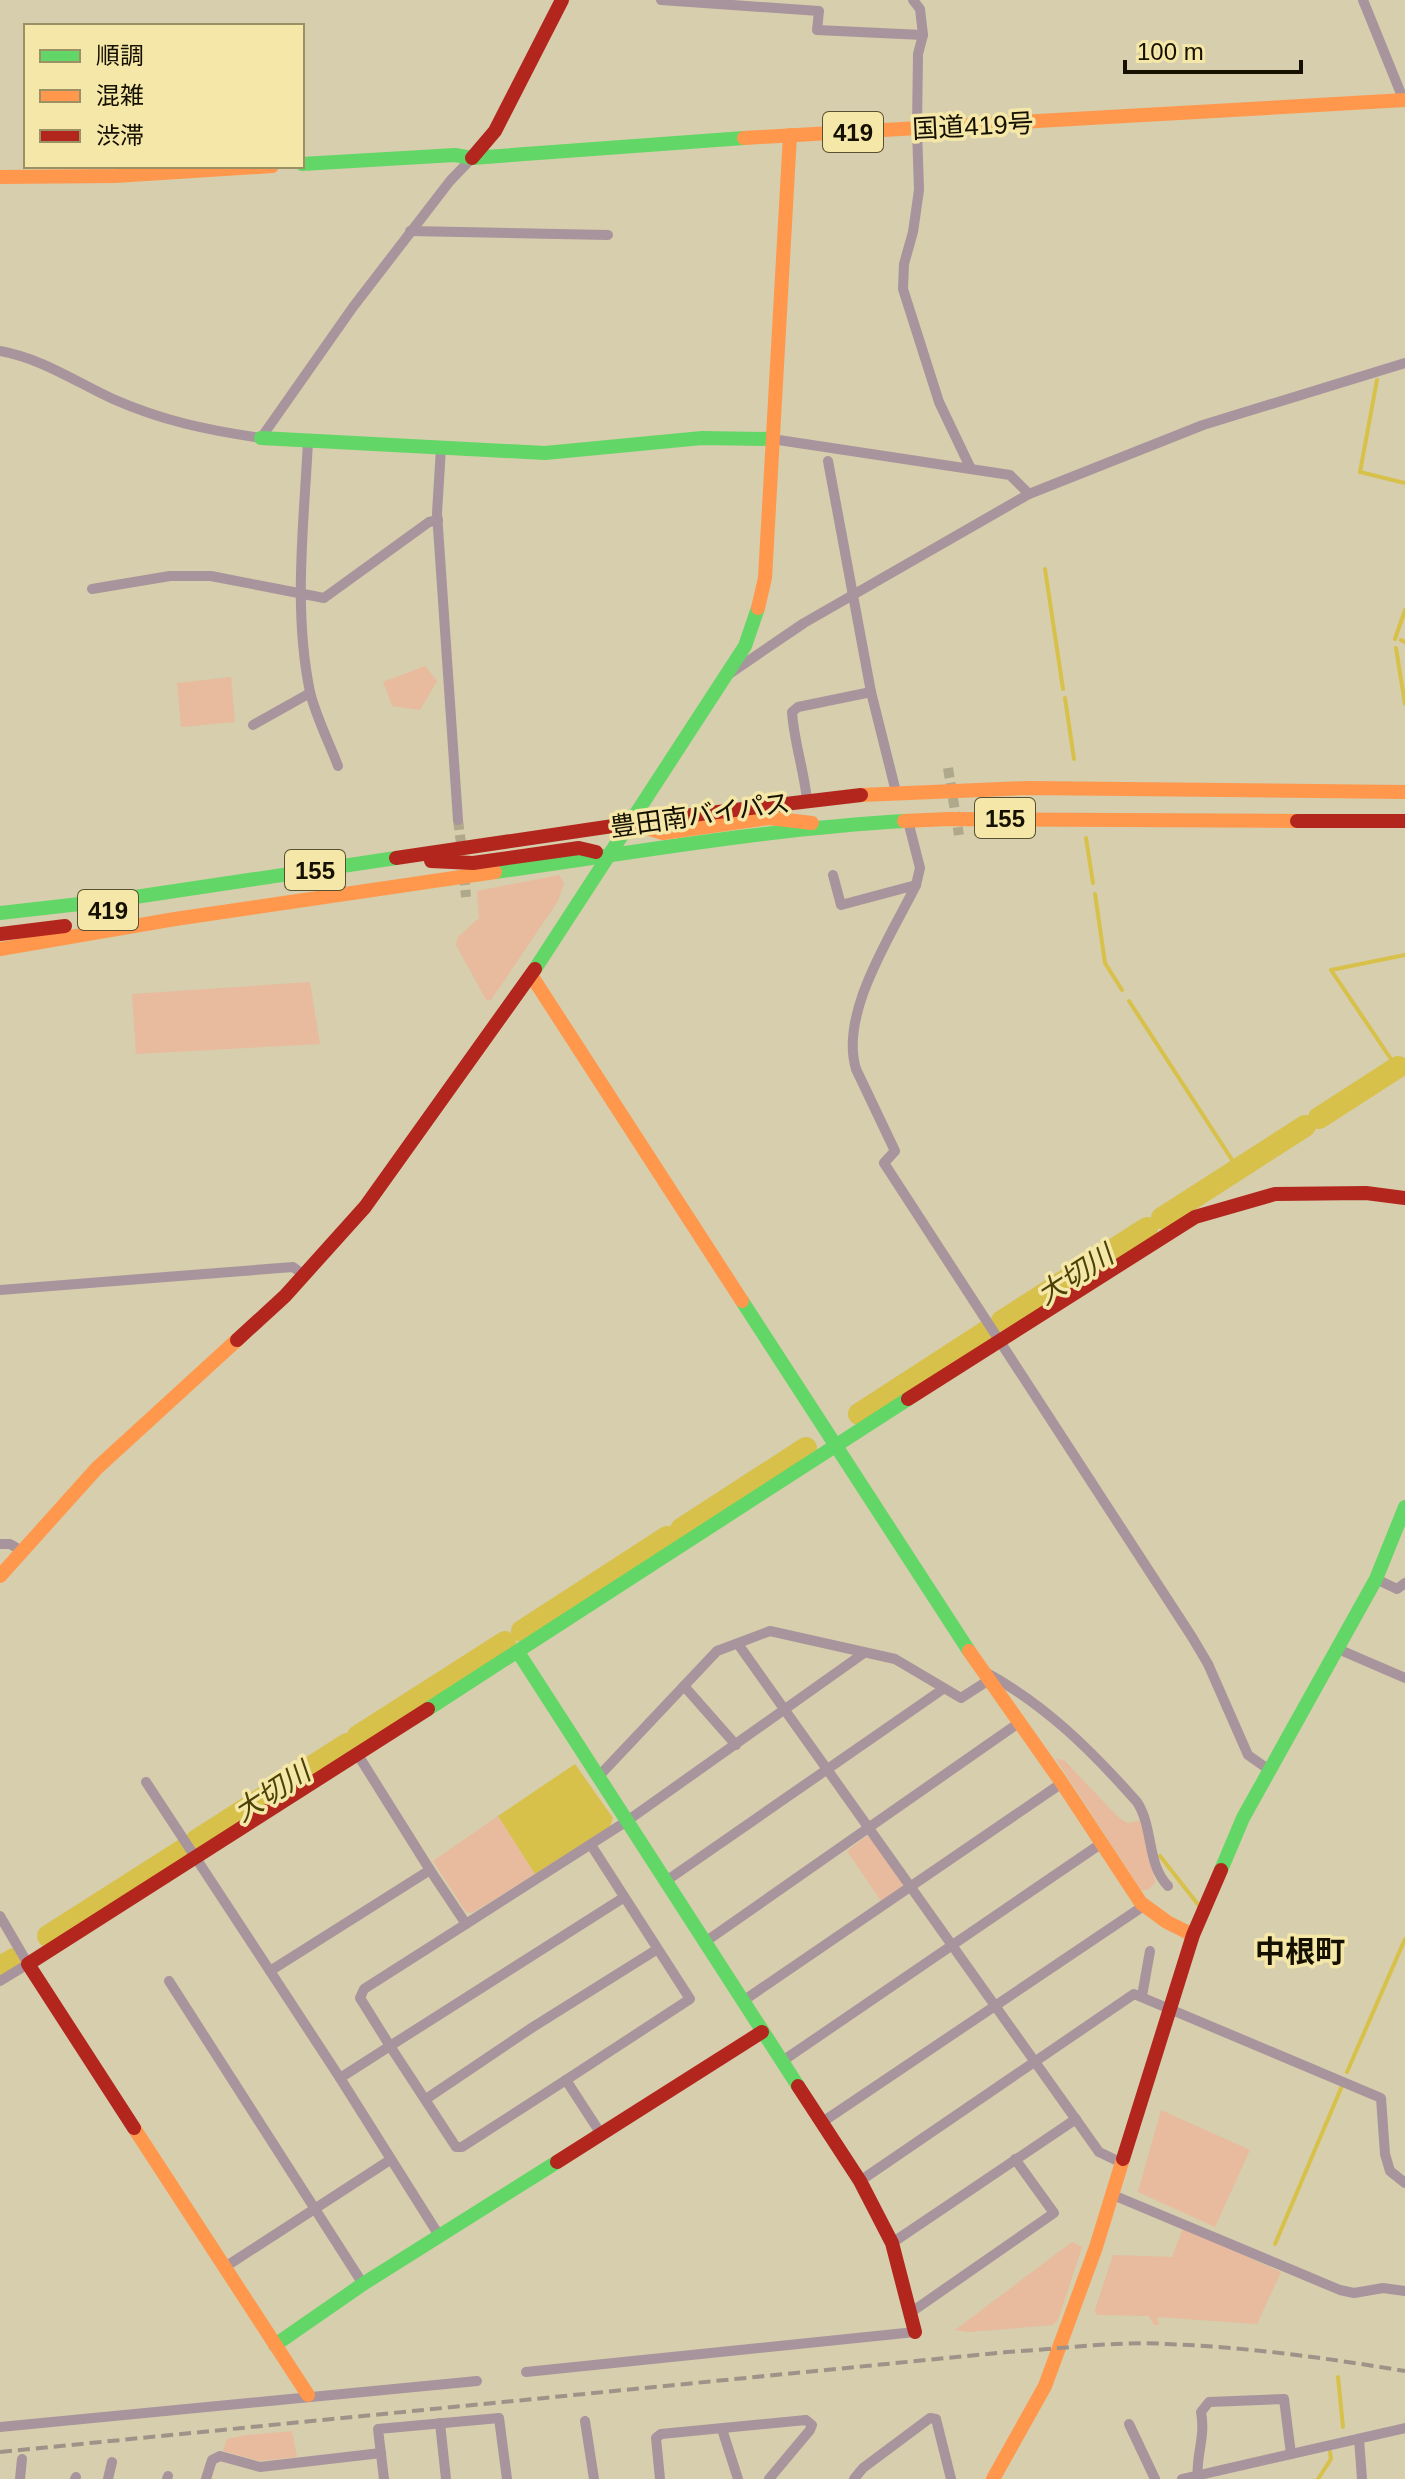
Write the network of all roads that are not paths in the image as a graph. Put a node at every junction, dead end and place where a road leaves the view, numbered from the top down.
1 (562, 0) edge
2 (661, 0) edge
3 (913, 0) edge
4 (1363, 0) edge
5 (923, 35) junction
6 (1404, 101) edge
7 (917, 129) junction
8 (790, 135) junction
9 (472, 158) junction
10 (304, 164) edge
11 (241, 168) edge
12 (0, 177) edge
13 (410, 231) junction
14 (608, 235) dead end
15 (0, 351) edge
16 (1405, 363) edge
17 (261, 438) junction
18 (772, 439) junction
19 (308, 441) junction
20 (441, 448) junction
21 (828, 461) dead end
22 (970, 467) junction
23 (1029, 494) junction
24 (438, 520) junction
25 (92, 589) dead end
26 (854, 594) junction
27 (301, 596) junction
28 (727, 675) junction
29 (871, 692) junction
30 (310, 693) junction
31 (253, 725) dead end
32 (338, 766) dead end
33 (1341, 790) junction
34 (896, 792) junction
35 (1405, 792) edge
36 (807, 800) junction
37 (1405, 805) edge
38 (637, 819) junction
39 (458, 820) tunnel mouth
40 (908, 821) junction
41 (1405, 821) edge
42 (842, 825) junction
43 (397, 859) junction
44 (603, 862) junction
45 (833, 875) dead end
46 (214, 885) junction
47 (916, 885) junction
48 (0, 913) edge
49 (175, 919) junction
50 (0, 924) edge
51 (0, 934) edge
52 (0, 949) edge
53 (531, 975) junction
54 (1405, 1198) edge
55 (304, 1275) junction
56 (0, 1290) edge
57 (999, 1340) junction
58 (836, 1446) junction
59 (1405, 1507) edge
60 (0, 1544) edge
61 (22, 1551) junction
62 (0, 1576) edge
63 (1376, 1579) junction
64 (1405, 1583) edge
65 (738, 1644) junction
66 (1338, 1649) junction
67 (518, 1652) junction
68 (864, 1653) junction
69 (985, 1675) junction
70 (1405, 1678) edge
71 (684, 1686) junction
72 (943, 1689) junction
73 (784, 1711) junction
74 (1020, 1722) junction
75 (736, 1745) junction
76 (358, 1755) junction
77 (1268, 1769) junction
78 (828, 1770) junction
79 (599, 1776) junction
80 (146, 1782) dead end
81 (1062, 1783) junction
82 (627, 1821) junction
83 (869, 1828) junction
84 (1102, 1843) junction
85 (591, 1845) junction
86 (195, 1859) junction
87 (430, 1870) junction
88 (666, 1881) junction
89 (911, 1886) junction
90 (1168, 1886) dead end
91 (623, 1898) junction
92 (1141, 1903) junction
93 (0, 1916) edge
94 (466, 1924) junction
95 (1193, 1935) junction
96 (705, 1942) junction
97 (954, 1946) junction
98 (656, 1950) junction
99 (1150, 1951) dead end
100 (28, 1964) junction
101 (270, 1971) junction
102 (0, 1981) edge
103 (169, 1981) dead end
104 (1142, 1996) junction
105 (743, 2001) junction
106 (995, 2004) junction
107 (1169, 2009) junction
108 (762, 2032) junction
109 (390, 2046) junction
110 (1036, 2060) junction
111 (781, 2062) junction
112 (340, 2078) junction
113 (566, 2080) junction
114 (426, 2099) junction
115 (1076, 2119) junction
116 (821, 2123) junction
117 (601, 2134) junction
118 (1015, 2159) junction
119 (390, 2160) junction
120 (1122, 2163) junction
121 (860, 2181) junction
122 (1405, 2183) edge
123 (1113, 2195) junction
124 (314, 2209) junction
125 (440, 2237) junction
126 (892, 2243) junction
127 (225, 2267) junction
128 (363, 2284) junction
129 (1405, 2291) edge
130 (910, 2313) junction
131 (915, 2332) joint
132 (275, 2345) junction
133 (526, 2372) dead end
134 (477, 2381) dead end
135 (308, 2395) junction
136 (585, 2421) dead end
137 (440, 2423) junction
138 (1129, 2424) dead end
139 (0, 2427) edge
140 (1405, 2428) edge
141 (722, 2429) junction
142 (1359, 2439) junction
143 (381, 2453) junction
144 (1291, 2454) junction
145 (22, 2459) dead end
146 (112, 2462) dead end
147 (1197, 2477) edge
148 (20, 2479) edge
149 (108, 2479) edge
150 (206, 2479) edge
151 (384, 2479) edge
152 (446, 2479) edge
153 (507, 2479) edge
154 (594, 2479) edge
155 (660, 2479) edge
156 (738, 2479) edge
157 (769, 2479) edge
158 (854, 2479) edge
159 (951, 2479) edge
160 (993, 2479) edge
161 (1155, 2479) edge
162 (1182, 2479) edge
163 (1362, 2479) edge

1 - 9 main road
2 - 5 street
3 - 5 street
4 - 6 street
5 - 7 street
6 - 7 main road, 国道419号 / 419
7 - 8 main road, 国道419号 / 419
7 - 22 street
8 - 9 main road, 国道419号 / 419
8 - 18 main road
9 - 10 main road, 国道419号 / 419
9 - 13 street
11 - 12 main road
13 - 14 street
13 - 17 street
15 - 17 street
16 - 23 street
17 - 19 main road
18 - 20 main road
18 - 22 street
18 - 28 main road
19 - 20 main road
19 - 27 street
20 - 24 street
21 - 26 street
22 - 23 street
23 - 26 street
24 - 27 street
24 - 39 street
25 - 27 street
26 - 28 street
26 - 29 street
27 - 30 street
28 - 38 main road
29 - 34 street
29 - 36 street
30 - 31 street
30 - 32 street
33 - 34 main road, 豊田南バイパス / 155
33 - 35 main road, 豊田南バイパス / 155
33 - 37 main road, 155
34 - 36 main road, 豊田南バイパス / 155
36 - 38 main road, 豊田南バイパス / 155
38 - 42 main road
38 - 43 main road, 豊田南バイパス / 155
38 - 44 main road
40 - 41 main road, 豊田南バイパス / 155
40 - 42 main road, 豊田南バイパス / 155
40 - 47 street
42 - 44 main road, 豊田南バイパス / 155
43 - 44 main road
43 - 46 main road, 豊田南バイパス / 155
44 - 49 main road, 豊田南バイパス / 155
44 - 53 main road
45 - 47 street
46 - 48 main road, 豊田南バイパス / 155
46 - 50 main road, 419
47 - 57 street
49 - 51 main road, 419
49 - 52 main road, 豊田南バイパス / 155
53 - 55 main road
53 - 58 main road
54 - 57 main road
55 - 56 street
55 - 61 main road
57 - 58 main road
57 - 77 street
58 - 67 main road
58 - 69 main road
59 - 63 main road
60 - 61 street
61 - 62 main road
63 - 64 street
63 - 66 main road
65 - 68 street
65 - 71 street
65 - 73 street
66 - 70 street
66 - 77 main road
67 - 76 main road
67 - 79 main road
68 - 72 street
68 - 73 street
69 - 72 street
69 - 74 main road
69 - 90 street
71 - 75 street
71 - 79 street
72 - 78 street
73 - 75 street
73 - 78 street
74 - 81 main road
74 - 83 street
75 - 82 street
76 - 86 main road
76 - 87 street
77 - 95 main road
78 - 83 street
78 - 88 street
79 - 82 main road
80 - 86 street
81 - 84 main road
81 - 89 street
82 - 85 street
82 - 88 main road
83 - 89 street
83 - 96 street
84 - 92 main road
84 - 97 street
85 - 91 street
85 - 94 street
86 - 100 main road
86 - 101 street
87 - 94 street
87 - 101 street
88 - 96 main road
89 - 97 street
89 - 105 street
91 - 98 street
91 - 109 street
92 - 95 main road
92 - 106 street
93 - 100 street
94 - 109 street
95 - 107 main road
96 - 105 main road
97 - 106 street
97 - 111 street
98 - 113 street
98 - 114 street
99 - 104 street
100 - 102 street
100 - 127 main road
101 - 112 street
103 - 124 street
104 - 107 street
104 - 110 street
105 - 108 main road
106 - 110 street
106 - 116 street
107 - 120 main road
107 - 122 street
108 - 111 main road
108 - 117 main road
109 - 112 street
109 - 114 street
110 - 115 street
110 - 121 street
111 - 116 main road
112 - 119 street
113 - 114 street
113 - 117 street
115 - 118 street
115 - 120 street
116 - 121 main road
117 - 125 main road
118 - 126 street
118 - 130 street
119 - 124 street
119 - 125 street
120 - 123 main road
121 - 126 main road
123 - 129 street
123 - 160 main road
124 - 127 street
124 - 128 street
125 - 128 main road
126 - 130 main road
127 - 132 main road
128 - 132 main road
130 - 131 main road
131 - 133 street
132 - 135 main road
134 - 135 street
135 - 139 street
136 - 154 street
137 - 143 street
137 - 152 street
137 - 153 street
138 - 161 street
140 - 142 street
141 - 155 street
141 - 156 street
141 - 157 street
142 - 144 street
142 - 163 street
143 - 150 street
143 - 151 street
144 - 147 street
144 - 147 street
145 - 148 street
146 - 149 street
147 - 162 street
158 - 159 street

